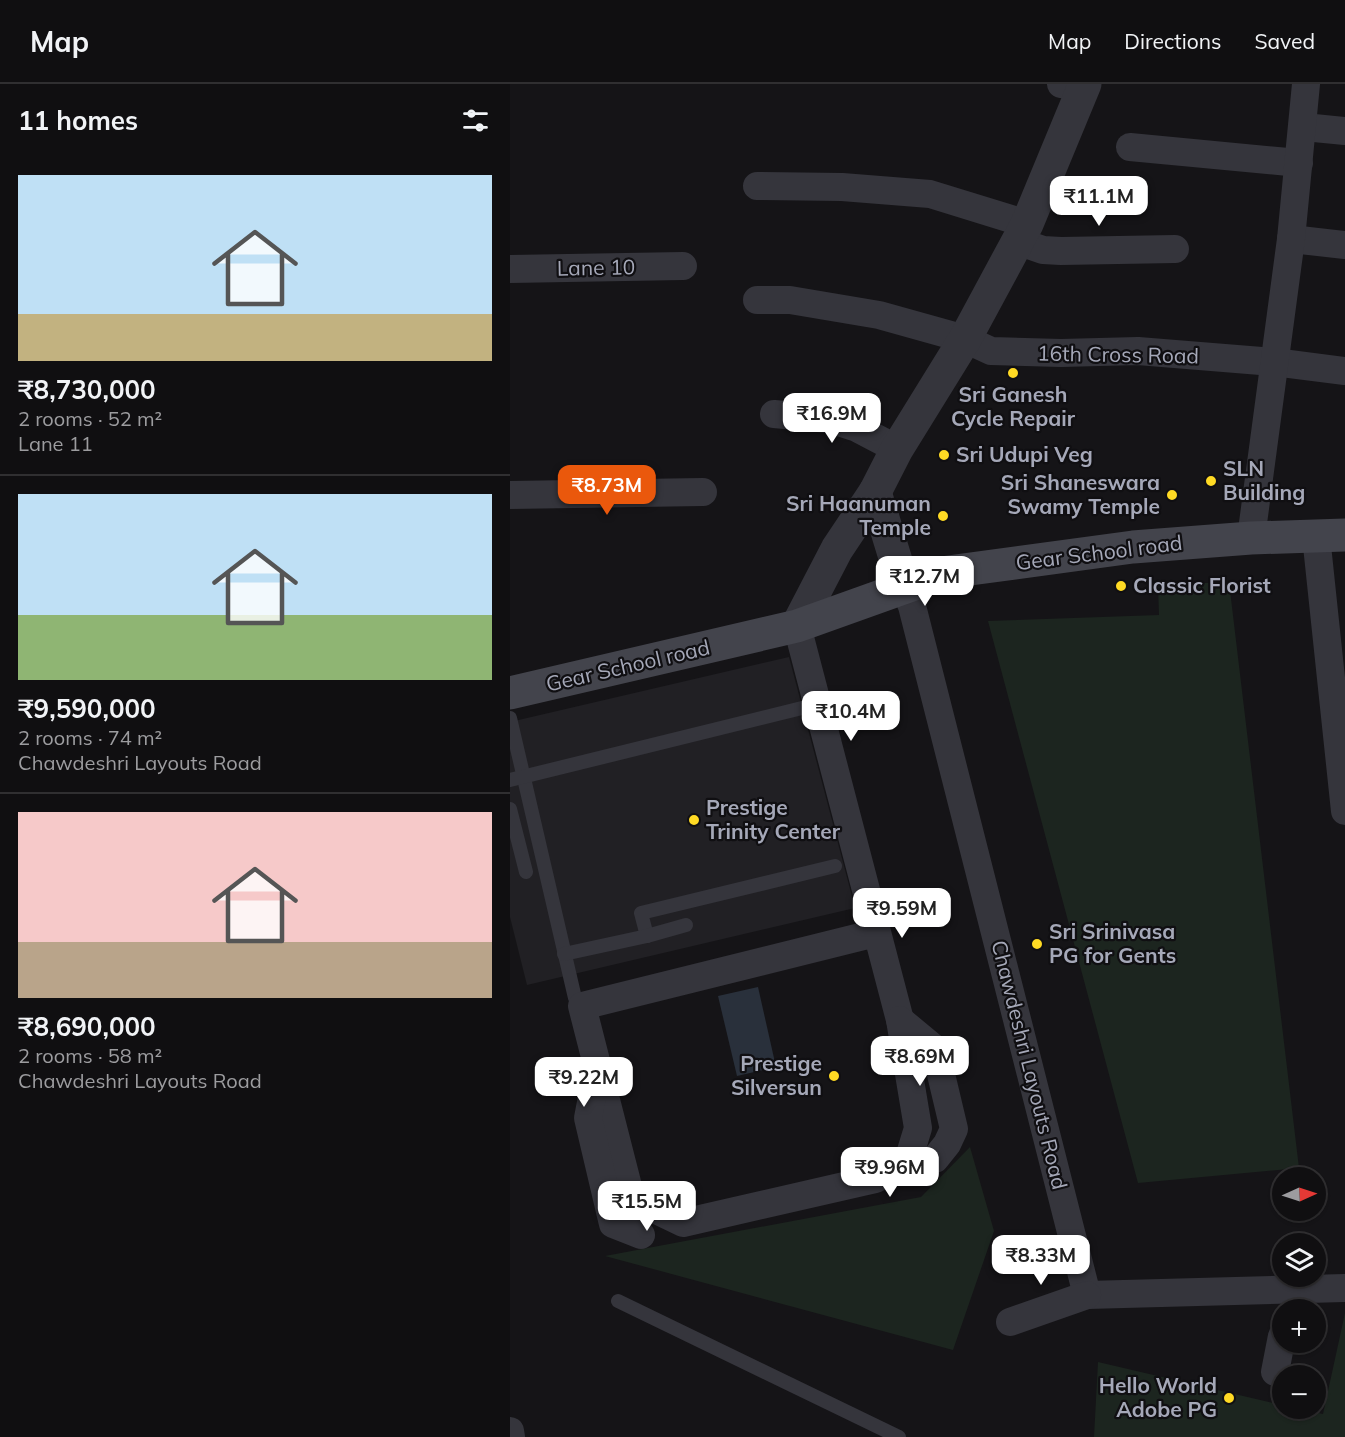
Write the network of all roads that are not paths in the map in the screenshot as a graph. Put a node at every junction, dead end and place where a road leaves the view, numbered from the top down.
1 (1306, 84) edge
2 (1076, 85) edge
3 (1304, 127) junction
4 (1345, 131) edge
5 (1130, 147) dead end
6 (1299, 163) junction
7 (757, 186) dead end
8 (1022, 232) junction
9 (1291, 239) junction
10 (1345, 244) edge
11 (1175, 249) dead end
12 (683, 266) dead end
13 (510, 269) edge
14 (757, 300) dead end
15 (965, 339) junction
16 (1274, 362) junction
17 (1345, 371) edge
18 (774, 414) dead end
19 (897, 449) junction
20 (704, 492) dead end
21 (875, 492) junction
22 (510, 495) edge
23 (1331, 536) edge
24 (1251, 538) junction
25 (904, 587) junction
26 (797, 626) junction
27 (510, 693) edge
28 (802, 708) dead end
29 (510, 718) edge
30 (517, 778) edge
31 (510, 809) edge
32 (1345, 811) edge
33 (836, 866) dead end
34 (526, 872) dead end
35 (686, 926) dead end
36 (876, 933) junction
37 (647, 936) junction
38 (564, 954) junction
39 (575, 998) dead end
40 (900, 1020) junction
41 (598, 1069) junction
42 (935, 1159) dead end
43 (640, 1235) dead end
44 (1345, 1288) edge
45 (1087, 1295) junction
46 (1295, 1299) edge
47 (1272, 1300) edge
48 (618, 1301) dead end
49 (1010, 1322) dead end
50 (510, 1431) edge
51 (511, 1437) edge
52 (899, 1437) edge

1 - 3 street
2 - 8 street
3 - 4 street
3 - 6 street
5 - 6 street
6 - 9 street
7 - 8 street
8 - 11 street
8 - 15 street
9 - 10 street
9 - 16 street
12 - 13 street, Lane 10
14 - 15 street, 16th Cross Road
15 - 16 street, 16th Cross Road
15 - 19 street
16 - 17 street, 16th Cross Road
16 - 24 street
18 - 19 street
19 - 21 street
20 - 22 street
21 - 25 street
21 - 26 street
23 - 24 main road, Gear School road
23 - 32 street
24 - 25 main road, Gear School road
25 - 26 main road, Gear School road
25 - 45 street, Chawdeshri Layouts Road
26 - 27 main road, Gear School road
26 - 36 street
28 - 30 lane
29 - 30 lane
30 - 38 lane
31 - 34 lane
33 - 37 lane
35 - 37 lane
36 - 40 street
36 - 41 street
37 - 38 lane
38 - 39 lane
40 - 41 street
40 - 42 street
41 - 43 street
44 - 46 street
45 - 47 street
45 - 49 street
48 - 52 lane
50 - 51 street

